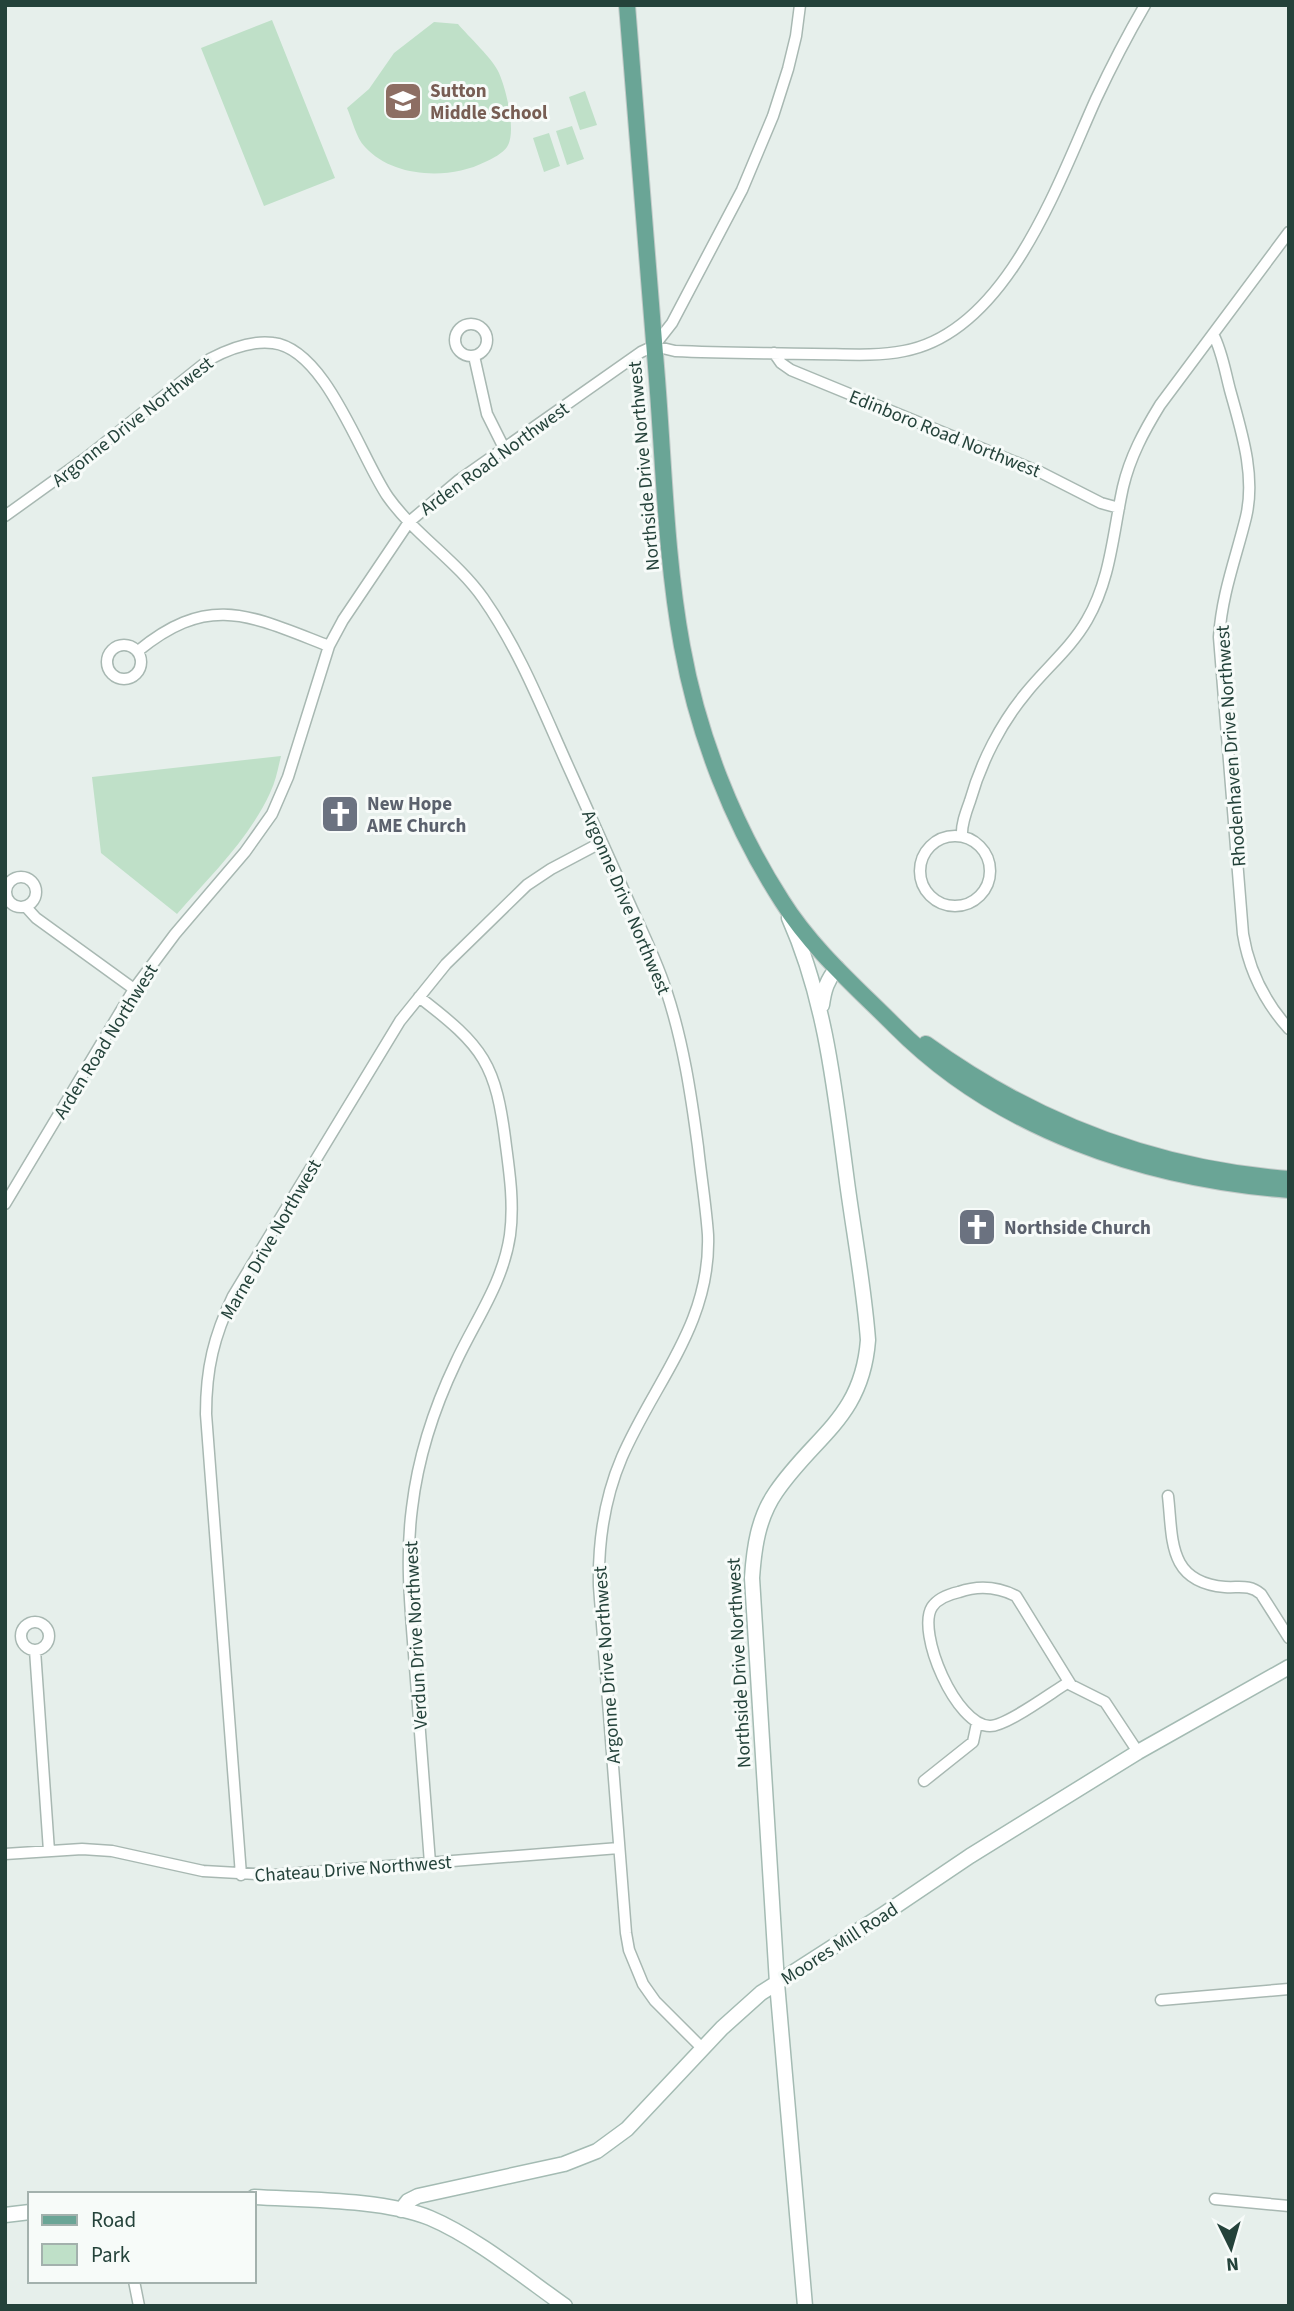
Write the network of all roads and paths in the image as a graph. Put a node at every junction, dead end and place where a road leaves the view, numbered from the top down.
1 (628, 5) edge
2 (800, 5) edge
3 (1145, 5) edge
4 (1289, 232) edge
5 (1213, 334) junction
6 (654, 346) junction
7 (775, 353) junction
8 (474, 356) dead end
9 (504, 448) junction
10 (1119, 508) junction
11 (5, 516) edge
12 (409, 522) junction
13 (329, 646) junction
14 (138, 651) dead end
15 (962, 836) junction
16 (602, 842) junction
17 (783, 904) junction
18 (26, 907) dead end
19 (834, 965) junction
20 (134, 989) junction
21 (814, 989) junction
22 (419, 997) junction
23 (821, 1013) junction
24 (894, 1025) junction
25 (1289, 1029) edge
26 (1289, 1179) edge
27 (1289, 1190) edge
28 (5, 1205) edge
29 (1168, 1496) dead end
30 (1289, 1638) edge
31 (35, 1650) dead end
32 (1289, 1667) edge
33 (1069, 1682) junction
34 (977, 1723) junction
35 (1138, 1752) junction
36 (924, 1781) dead end
37 (619, 1848) junction
38 (49, 1851) junction
39 (5, 1854) edge
40 (430, 1863) junction
41 (241, 1875) junction
42 (777, 1983) junction
43 (1289, 1989) edge
44 (1161, 2000) dead end
45 (702, 2048) junction
46 (256, 2197) edge
47 (1215, 2199) dead end
48 (1289, 2206) edge
49 (401, 2210) junction
50 (28, 2212) edge
51 (5, 2215) edge
52 (134, 2283) edge
53 (139, 2306) edge
54 (565, 2306) edge
55 (805, 2306) edge

1 - 6 main road, Northside Drive Northwest
2 - 6 street, Arden Road Northwest
3 - 7 street
4 - 5 street
5 - 10 street
5 - 25 street, Rhodenhaven Drive Northwest
6 - 7 street
6 - 9 street, Arden Road Northwest
6 - 17 main road, Northside Drive Northwest
7 - 10 street, Edinboro Road Northwest
8 - 9 street
9 - 12 street, Arden Road Northwest
10 - 15 street
11 - 12 street, Argonne Drive Northwest
12 - 13 street, Arden Road Northwest
12 - 16 street, Argonne Drive Northwest
13 - 14 street
13 - 20 street, Arden Road Northwest
15 - 15 street
16 - 22 street, Marne Drive Northwest
16 - 37 street, Argonne Drive Northwest
17 - 19 main road, Northside Drive Northwest
17 - 21 street, Northside Drive Northwest
18 - 20 street
19 - 21 street
19 - 23 street, Northside Drive Northwest
19 - 24 main road
20 - 28 street, Arden Road Northwest
21 - 23 street, Northside Drive Northwest
22 - 40 street, Verdun Drive Northwest
22 - 41 street, Marne Drive Northwest
23 - 42 street, Northside Drive Northwest
24 - 26 main road
24 - 27 main road
29 - 30 street
31 - 38 street
32 - 35 street, Moores Mill Road
33 - 34 street
33 - 34 street
33 - 35 street
34 - 36 street
35 - 42 street, Moores Mill Road
37 - 40 street, Chateau Drive Northwest
37 - 45 street, Argonne Drive Northwest
38 - 39 street, Chateau Drive Northwest
38 - 41 street, Chateau Drive Northwest
40 - 41 street, Chateau Drive Northwest
42 - 45 street, Moores Mill Road
42 - 55 street, Northside Drive Northwest
43 - 44 street
45 - 49 street, Moores Mill Road
46 - 49 street
47 - 48 street
49 - 54 street
50 - 51 street
52 - 53 street

